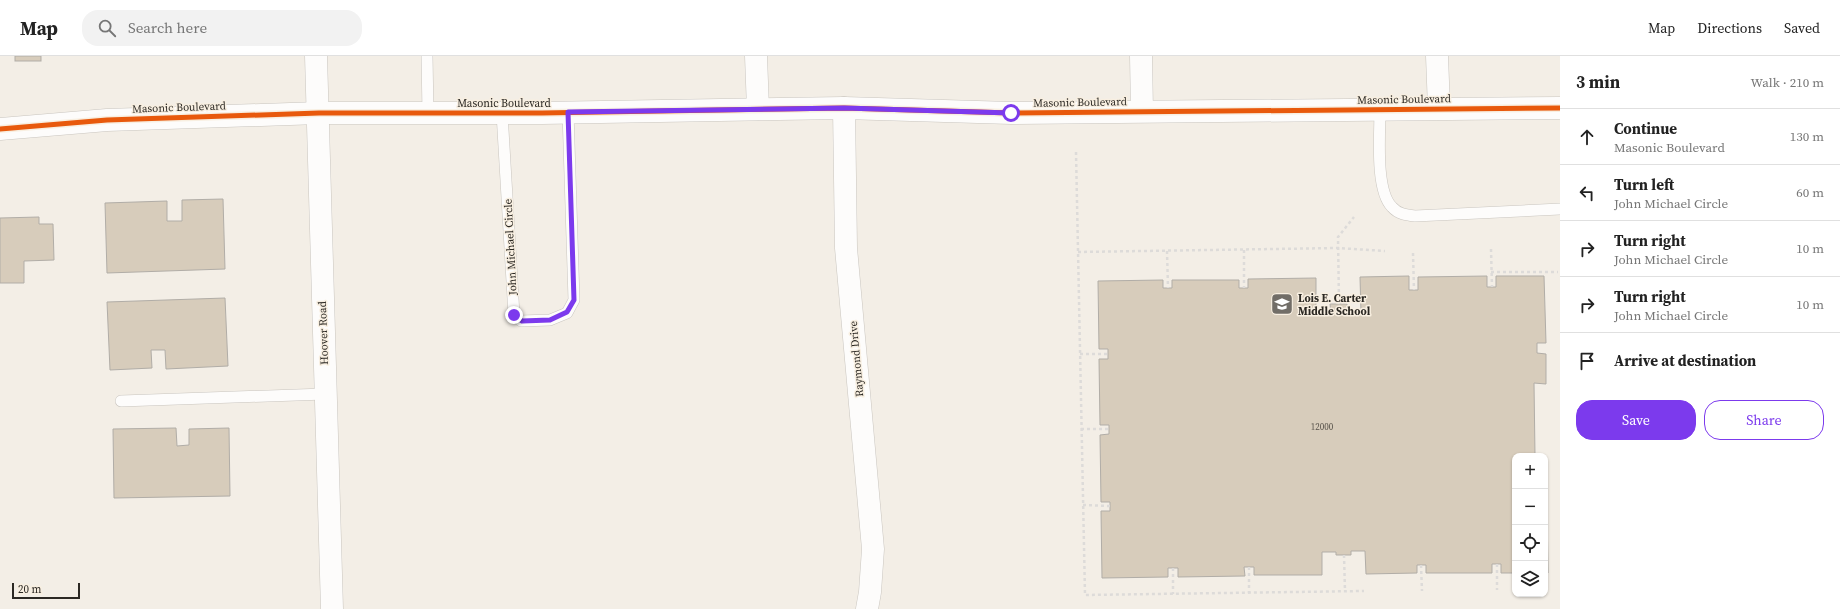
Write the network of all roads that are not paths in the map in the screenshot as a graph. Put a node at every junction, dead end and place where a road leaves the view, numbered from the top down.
1 (316, 56) edge
2 (427, 56) edge
3 (756, 56) edge
4 (1141, 56) edge
5 (1437, 56) edge
6 (844, 108) junction
7 (1439, 108) junction
8 (1560, 108) edge
9 (758, 109) junction
10 (1380, 110) junction
11 (1142, 111) junction
12 (568, 112) junction
13 (319, 113) junction
14 (428, 113) junction
15 (502, 113) junction
16 (0, 129) edge
17 (1560, 209) edge
18 (325, 394) junction
19 (121, 402) dead end
20 (332, 609) edge
21 (867, 609) edge

1 - 13 street, Hoover Road
2 - 14 lane
3 - 9 street
4 - 11 street
5 - 7 street
6 - 9 street, Masonic Boulevard
6 - 11 street, Masonic Boulevard
6 - 21 street, Raymond Drive
7 - 8 street, Masonic Boulevard
7 - 10 street, Masonic Boulevard
9 - 12 street, Masonic Boulevard
10 - 11 street, Masonic Boulevard
10 - 17 lane
12 - 15 street, Masonic Boulevard
12 - 15 lane, John Michael Circle
13 - 14 street, Masonic Boulevard
13 - 16 street, Masonic Boulevard
13 - 18 street, Hoover Road
14 - 15 street, Masonic Boulevard
18 - 19 lane
18 - 20 street, Hoover Road

